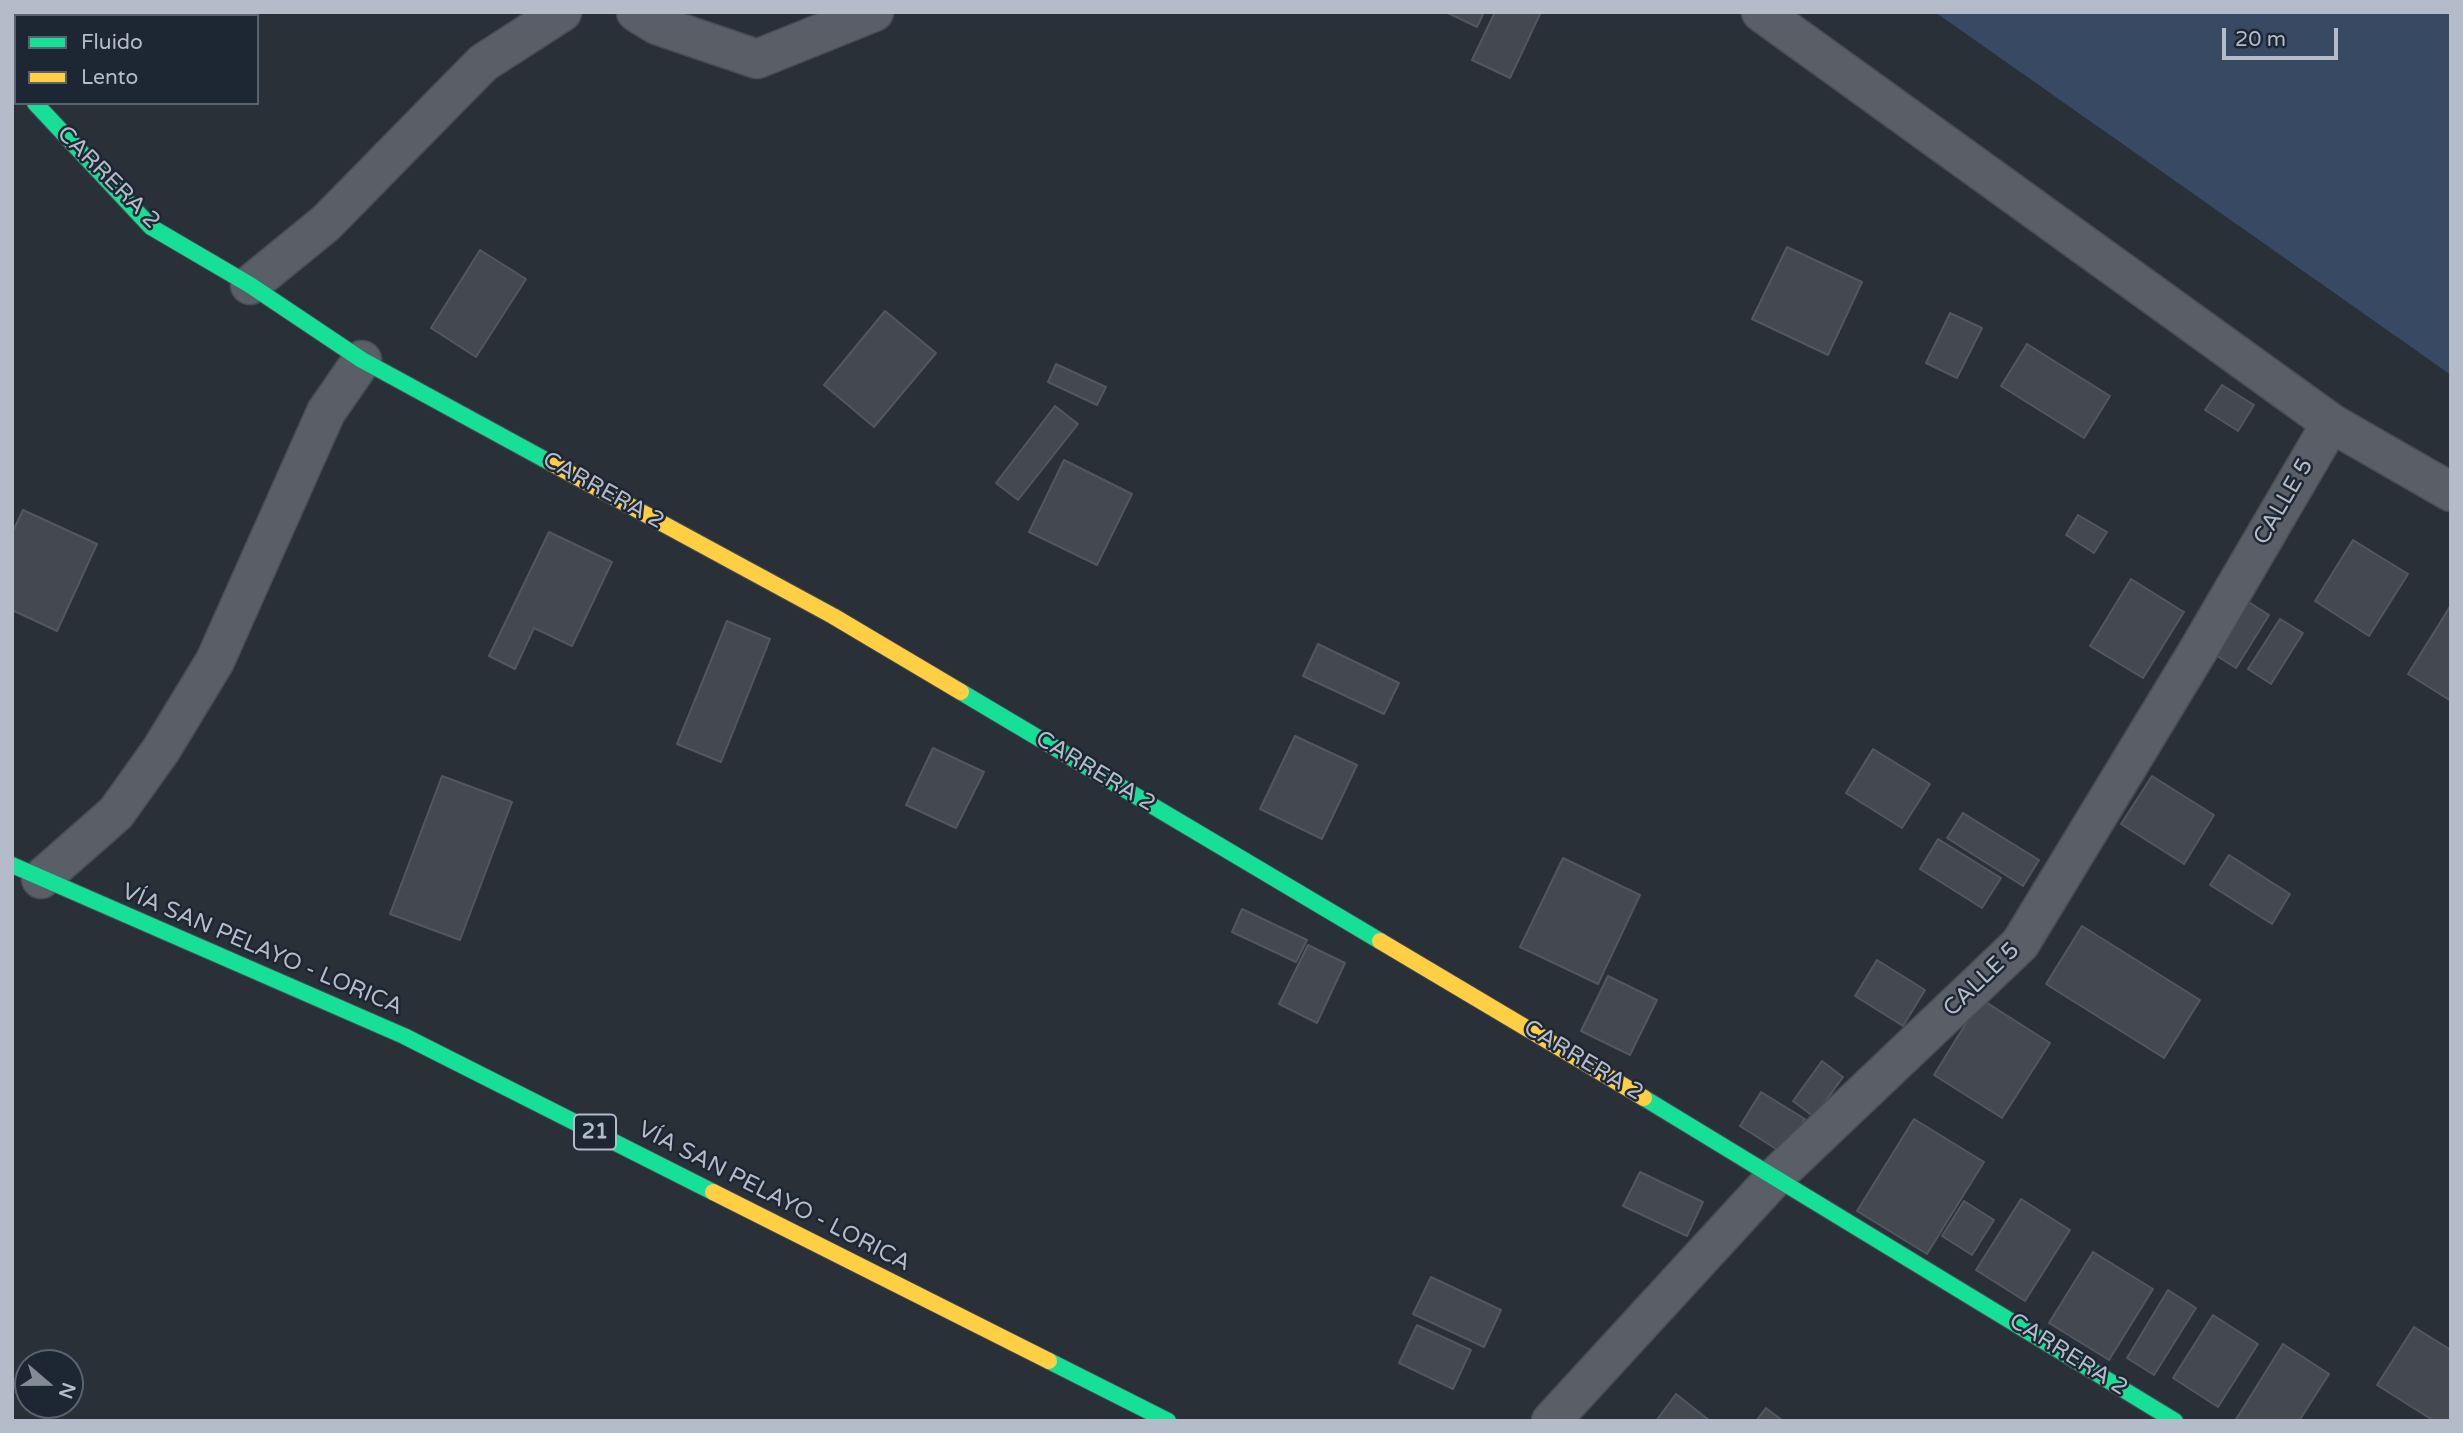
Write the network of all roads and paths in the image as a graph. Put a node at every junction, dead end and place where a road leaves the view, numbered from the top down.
1 (562, 12) edge
2 (636, 12) edge
3 (874, 12) edge
4 (1761, 12) edge
5 (37, 105) edge
6 (250, 285) junction
7 (362, 360) junction
8 (2331, 423) junction
9 (2451, 492) edge
10 (27, 872) edge
11 (1776, 1176) junction
12 (1168, 1421) edge
13 (1551, 1421) edge
14 (2175, 1421) edge

1 - 6 street
2 - 3 street
4 - 8 street
5 - 6 street, CARRERA 2
6 - 7 street, CARRERA 2
7 - 10 street
7 - 11 street, CARRERA 2
8 - 9 street
8 - 11 street, CALLE 5
10 - 12 street, VÍA SAN PELAYO - LORICA / 21
11 - 13 street, CALLE 5
11 - 14 street, CARRERA 2

